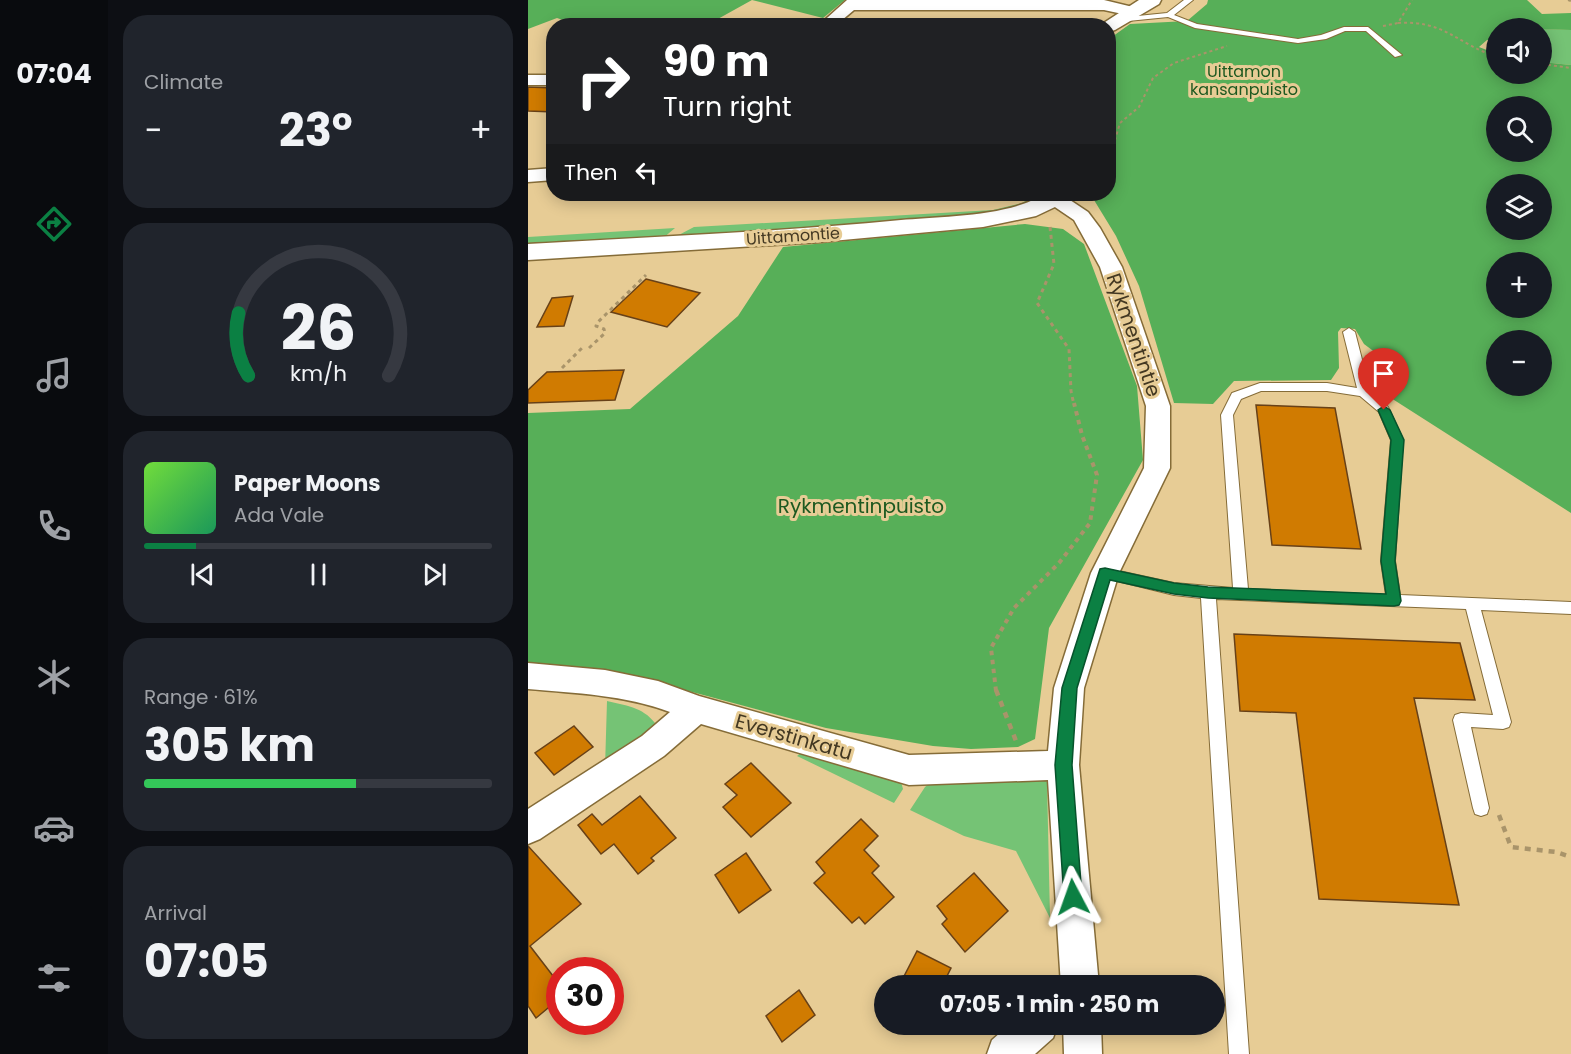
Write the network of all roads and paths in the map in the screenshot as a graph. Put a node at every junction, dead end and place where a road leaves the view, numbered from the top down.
1 (1152, 0) edge
2 (1189, 0) edge
3 (1412, 0) edge
4 (853, 3) edge
5 (1168, 15) junction
6 (835, 18) edge
7 (1119, 19) edge
8 (1398, 23) junction
9 (1368, 29) junction
10 (1265, 37) junction
11 (1486, 53) edge
12 (1398, 56) dead end
13 (1552, 65) edge
14 (1571, 68) edge
15 (528, 80) edge
16 (546, 80) edge
17 (1116, 137) edge
18 (546, 175) edge
19 (528, 176) edge
20 (1045, 201) edge
21 (1062, 201) edge
22 (1050, 227) dead end
23 (528, 252) edge
24 (646, 276) dead end
25 (1348, 332) dead end
26 (582, 348) dead end
27 (590, 348) dead end
28 (562, 368) dead end
29 (1364, 393) junction
30 (1105, 573) junction
31 (1208, 592) junction
32 (1241, 594) junction
33 (1394, 601) junction
34 (1472, 604) junction
35 (1571, 608) edge
36 (528, 676) edge
37 (696, 709) junction
38 (1063, 765) junction
39 (1026, 767) junction
40 (1480, 808) joint
41 (528, 828) edge
42 (1571, 857) edge
43 (1079, 975) edge
44 (1027, 1035) edge
45 (1082, 1035) edge
46 (1006, 1054) edge
47 (1083, 1054) edge
48 (1239, 1054) edge

1 - 7 street
2 - 5 lane
3 - 8 path
4 - 6 street
4 - 7 street
5 - 7 lane
5 - 10 lane
8 - 9 path
8 - 11 path
9 - 10 lane
9 - 12 lane
10 - 17 path
13 - 14 path
15 - 16 street
18 - 19 street
20 - 23 street, Uittamontie
21 - 30 street, Rykmentintie
22 - 39 path
24 - 27 path
25 - 29 lane
26 - 28 path
29 - 32 lane
29 - 33 lane
30 - 31 lane
30 - 38 street, Rykmentintie
31 - 32 lane
31 - 48 lane
32 - 33 lane
33 - 34 lane
34 - 35 lane
34 - 40 lane
36 - 37 street, Everstinkatu
37 - 39 street, Everstinkatu
37 - 41 street
38 - 39 street, Everstinkatu
38 - 43 street, Rykmentintie
40 - 42 path
44 - 46 street
45 - 47 street

